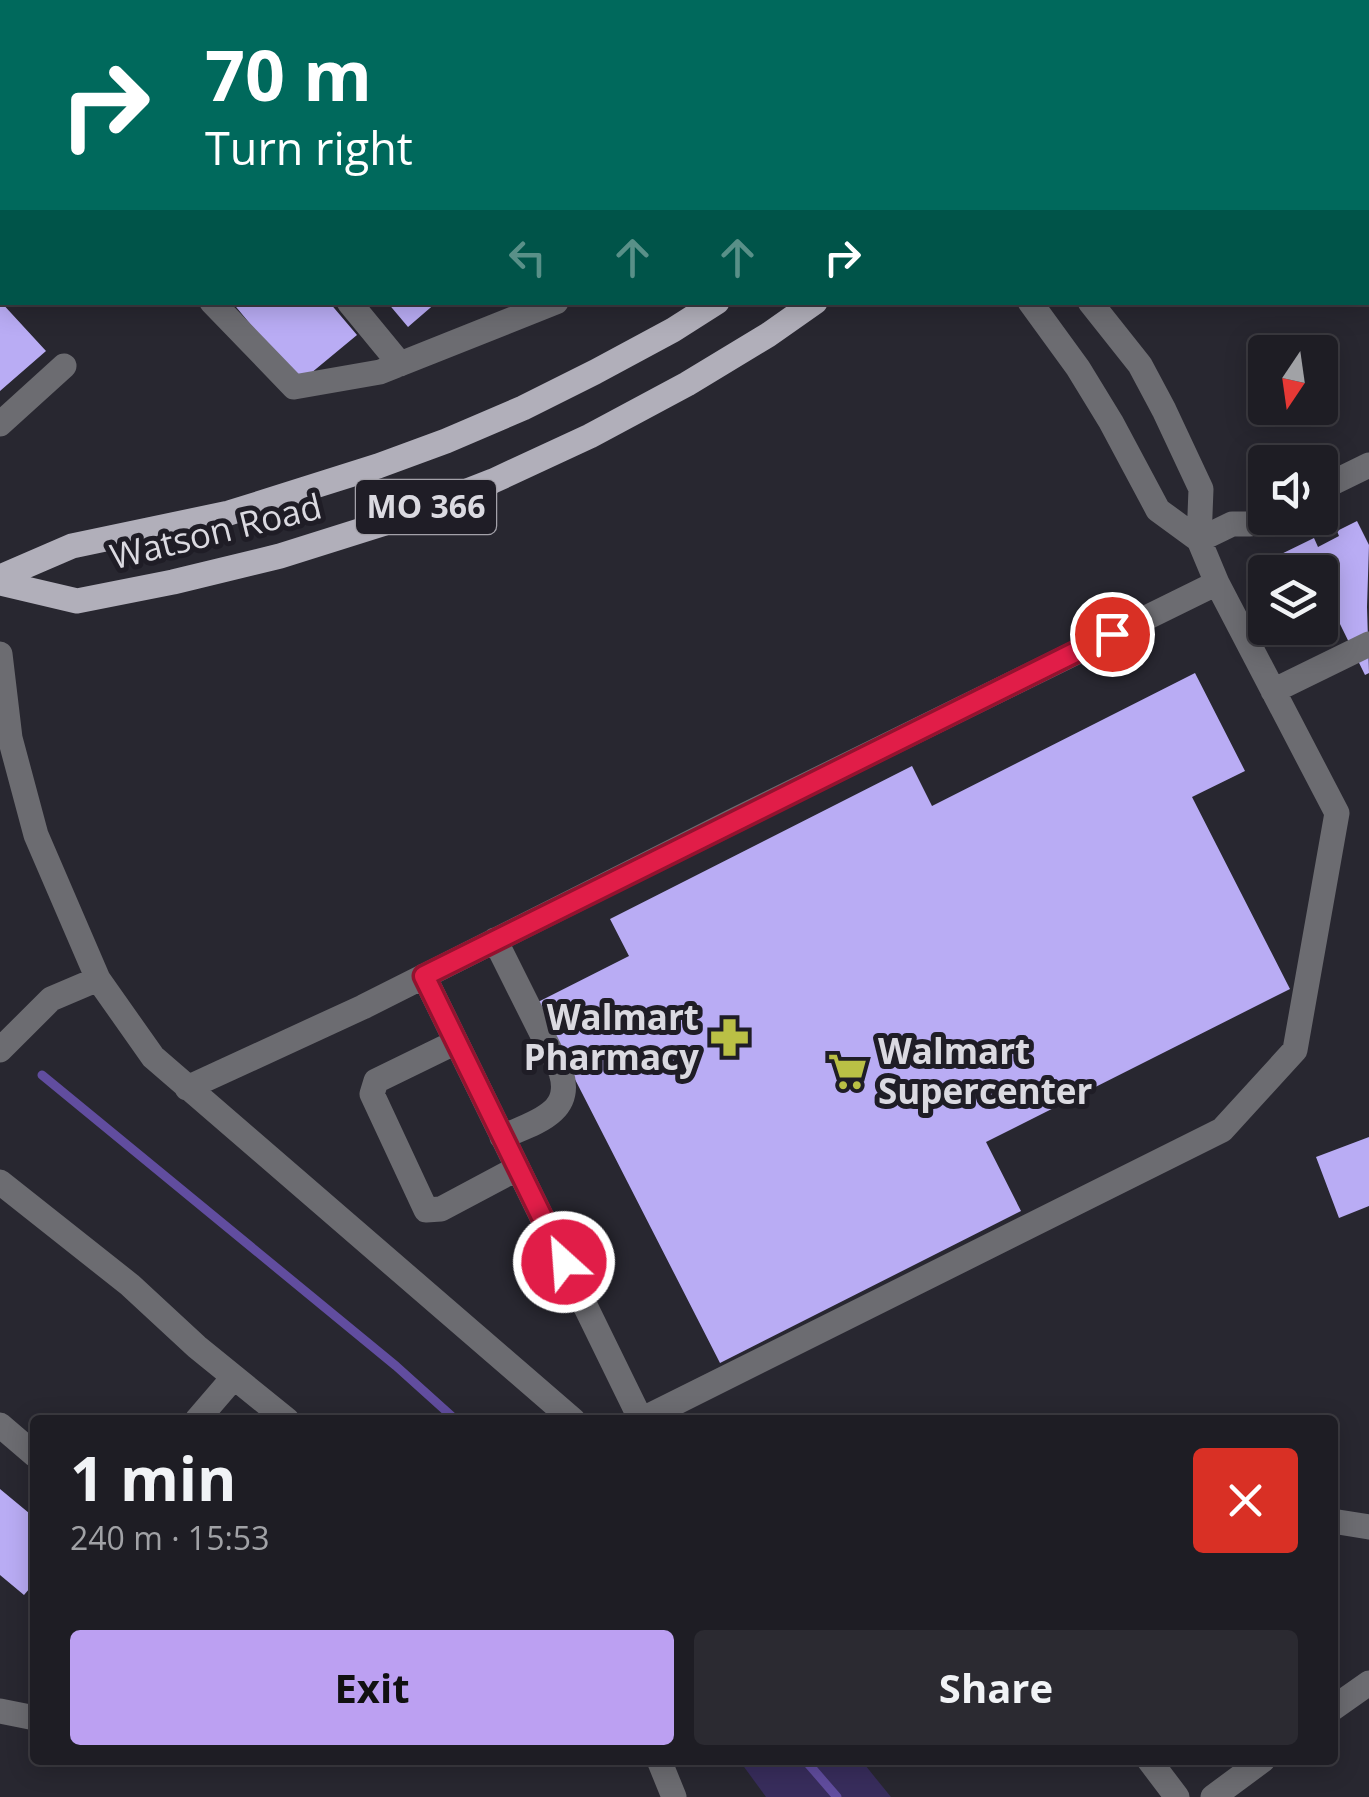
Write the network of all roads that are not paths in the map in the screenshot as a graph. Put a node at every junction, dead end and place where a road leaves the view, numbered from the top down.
1 (215, 305) edge
2 (351, 305) edge
3 (538, 305) edge
4 (712, 305) edge
5 (811, 305) edge
6 (1032, 305) edge
7 (1092, 305) edge
8 (509, 310) edge
9 (400, 364) junction
10 (64, 366) dead end
11 (0, 424) edge
12 (1369, 449) edge
13 (1338, 464) edge
14 (1369, 465) edge
15 (1338, 481) edge
16 (1248, 508) edge
17 (1232, 524) junction
18 (1248, 524) edge
19 (1199, 540) junction
20 (0, 580) edge
21 (1218, 583) junction
22 (1369, 644) edge
23 (0, 654) edge
24 (1273, 690) junction
25 (495, 940) junction
26 (424, 976) junction
27 (98, 978) junction
28 (456, 1042) junction
29 (0, 1050) edge
30 (187, 1088) junction
31 (502, 1137) junction
32 (518, 1168) junction
33 (0, 1182) edge
34 (234, 1377) junction
35 (201, 1415) edge
36 (281, 1415) edge
37 (567, 1415) edge
38 (639, 1415) edge
39 (651, 1415) edge
40 (0, 1425) edge
41 (30, 1450) edge
42 (1338, 1522) edge
43 (1369, 1527) edge
44 (1369, 1682) edge
45 (1338, 1705) edge
46 (0, 1711) edge
47 (30, 1717) edge
48 (661, 1765) edge
49 (1153, 1765) edge
50 (1257, 1765) edge
51 (674, 1797) edge
52 (1178, 1797) edge
53 (1213, 1797) edge

1 - 9 street
2 - 9 street
3 - 8 street
4 - 20 main road, Watson Road / MO 366
5 - 20 main road, Watson Road / MO 366
6 - 19 street
7 - 19 street
8 - 9 street
10 - 11 street
12 - 13 street
14 - 15 street
16 - 17 street
17 - 18 street
17 - 19 street
19 - 21 street
21 - 24 street
21 - 25 street
22 - 24 street
23 - 27 street
24 - 39 street
25 - 26 street
25 - 31 street
26 - 28 street
26 - 30 street
27 - 29 street
27 - 30 street
28 - 31 street
28 - 32 street
30 - 37 street
31 - 32 street
32 - 38 street
33 - 34 street
34 - 35 street
34 - 36 street
40 - 41 street
42 - 43 street
44 - 45 street
46 - 47 street
48 - 51 street
49 - 52 street
50 - 53 street

